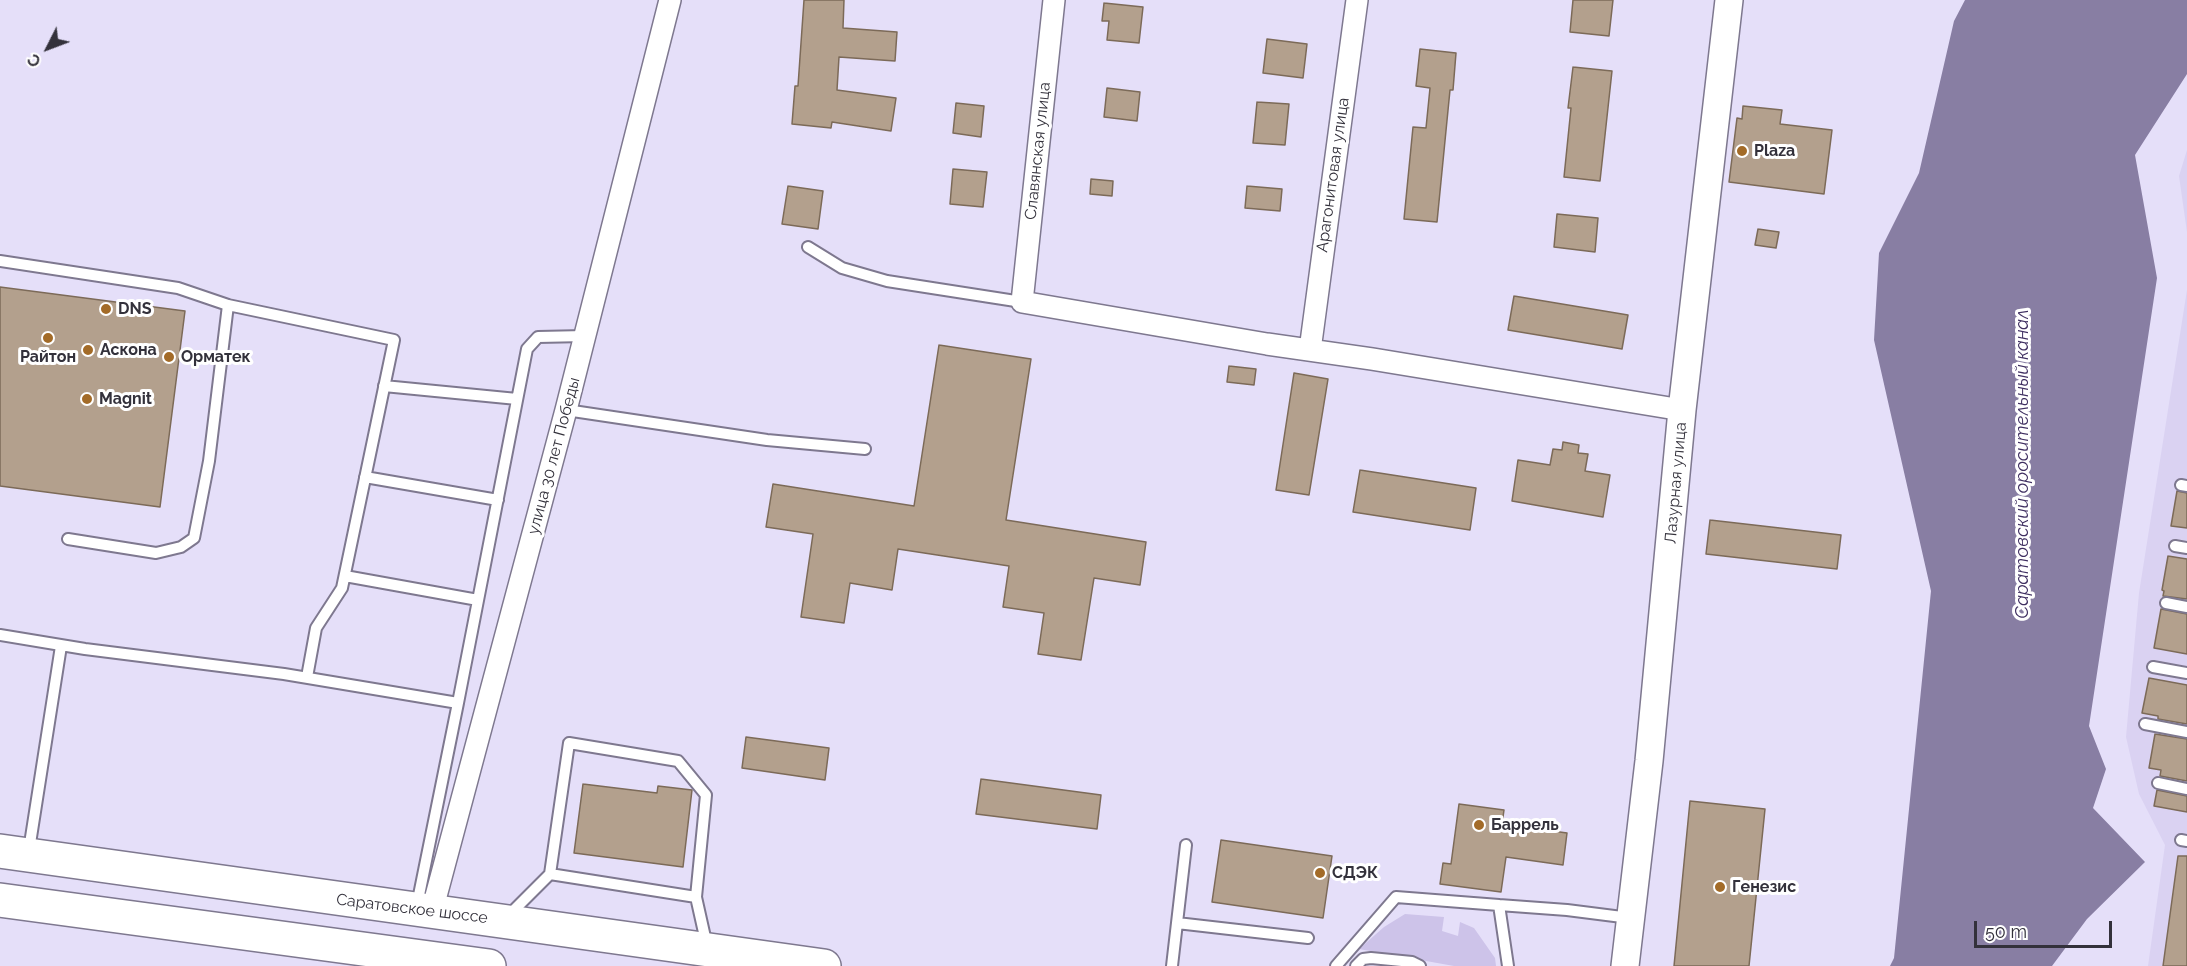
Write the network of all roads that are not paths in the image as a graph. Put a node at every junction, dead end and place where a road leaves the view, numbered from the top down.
1 (670, 0) edge
2 (1054, 0) edge
3 (1357, 0) edge
4 (1728, 0) edge
5 (808, 247) dead end
6 (0, 261) edge
7 (1022, 302) junction
8 (228, 305) junction
9 (585, 336) junction
10 (1310, 350) junction
11 (384, 386) junction
12 (517, 399) junction
13 (566, 410) junction
14 (1682, 410) junction
15 (866, 449) dead end
16 (365, 477) junction
17 (498, 501) junction
18 (68, 539) dead end
19 (2175, 546) dead end
20 (2187, 548) edge
21 (345, 576) junction
22 (478, 600) junction
23 (2166, 603) dead end
24 (2187, 608) edge
25 (0, 635) edge
26 (61, 646) junction
27 (2153, 667) dead end
28 (2187, 673) edge
29 (307, 677) junction
30 (458, 703) junction
31 (2145, 724) dead end
32 (2187, 732) edge
33 (2158, 783) dead end
34 (2187, 789) edge
35 (1186, 845) dead end
36 (14, 853) edge
37 (550, 874) junction
38 (696, 897) junction
39 (0, 900) edge
40 (365, 903) junction
41 (1499, 905) junction
42 (424, 910) junction
43 (1630, 918) junction
44 (503, 920) junction
45 (1177, 923) junction
46 (1308, 938) dead end
47 (356, 949) junction
48 (707, 949) junction
49 (489, 966) edge
50 (824, 966) edge
51 (1172, 966) edge
52 (1336, 966) edge
53 (1356, 966) edge
54 (1420, 966) edge
55 (1508, 966) edge
56 (1625, 966) edge

1 - 9 street, улица 30 лет Победы
2 - 7 street, Славянская улица
3 - 10 street, Арагонитовая улица
4 - 14 street, Лазурная улица
5 - 7 lane
6 - 8 lane
7 - 10 street
8 - 11 lane
8 - 18 lane
9 - 12 lane
9 - 13 street, улица 30 лет Победы
10 - 14 street
11 - 12 lane
11 - 16 lane
12 - 17 lane
13 - 15 lane
13 - 42 street, улица 30 лет Победы
14 - 43 street, Лазурная улица
16 - 17 lane
16 - 21 lane
17 - 22 lane
19 - 20 lane
21 - 22 lane
21 - 29 lane
22 - 30 lane
23 - 24 lane
25 - 26 lane
26 - 29 lane
26 - 36 lane
27 - 28 lane
29 - 30 lane
30 - 42 lane
31 - 32 lane
33 - 34 lane
35 - 45 lane
36 - 40 main road, Саратовское шоссе
37 - 38 lane
37 - 38 lane
37 - 44 lane
38 - 48 lane
39 - 47 main road
40 - 42 main road, Саратовское шоссе
40 - 47 main road
41 - 43 lane
41 - 52 lane
41 - 55 lane
42 - 44 main road, Саратовское шоссе
43 - 56 street, Лазурная улица
44 - 48 main road, Саратовское шоссе
45 - 46 lane
45 - 51 lane
47 - 49 main road
48 - 50 main road, Саратовское шоссе
53 - 54 lane

